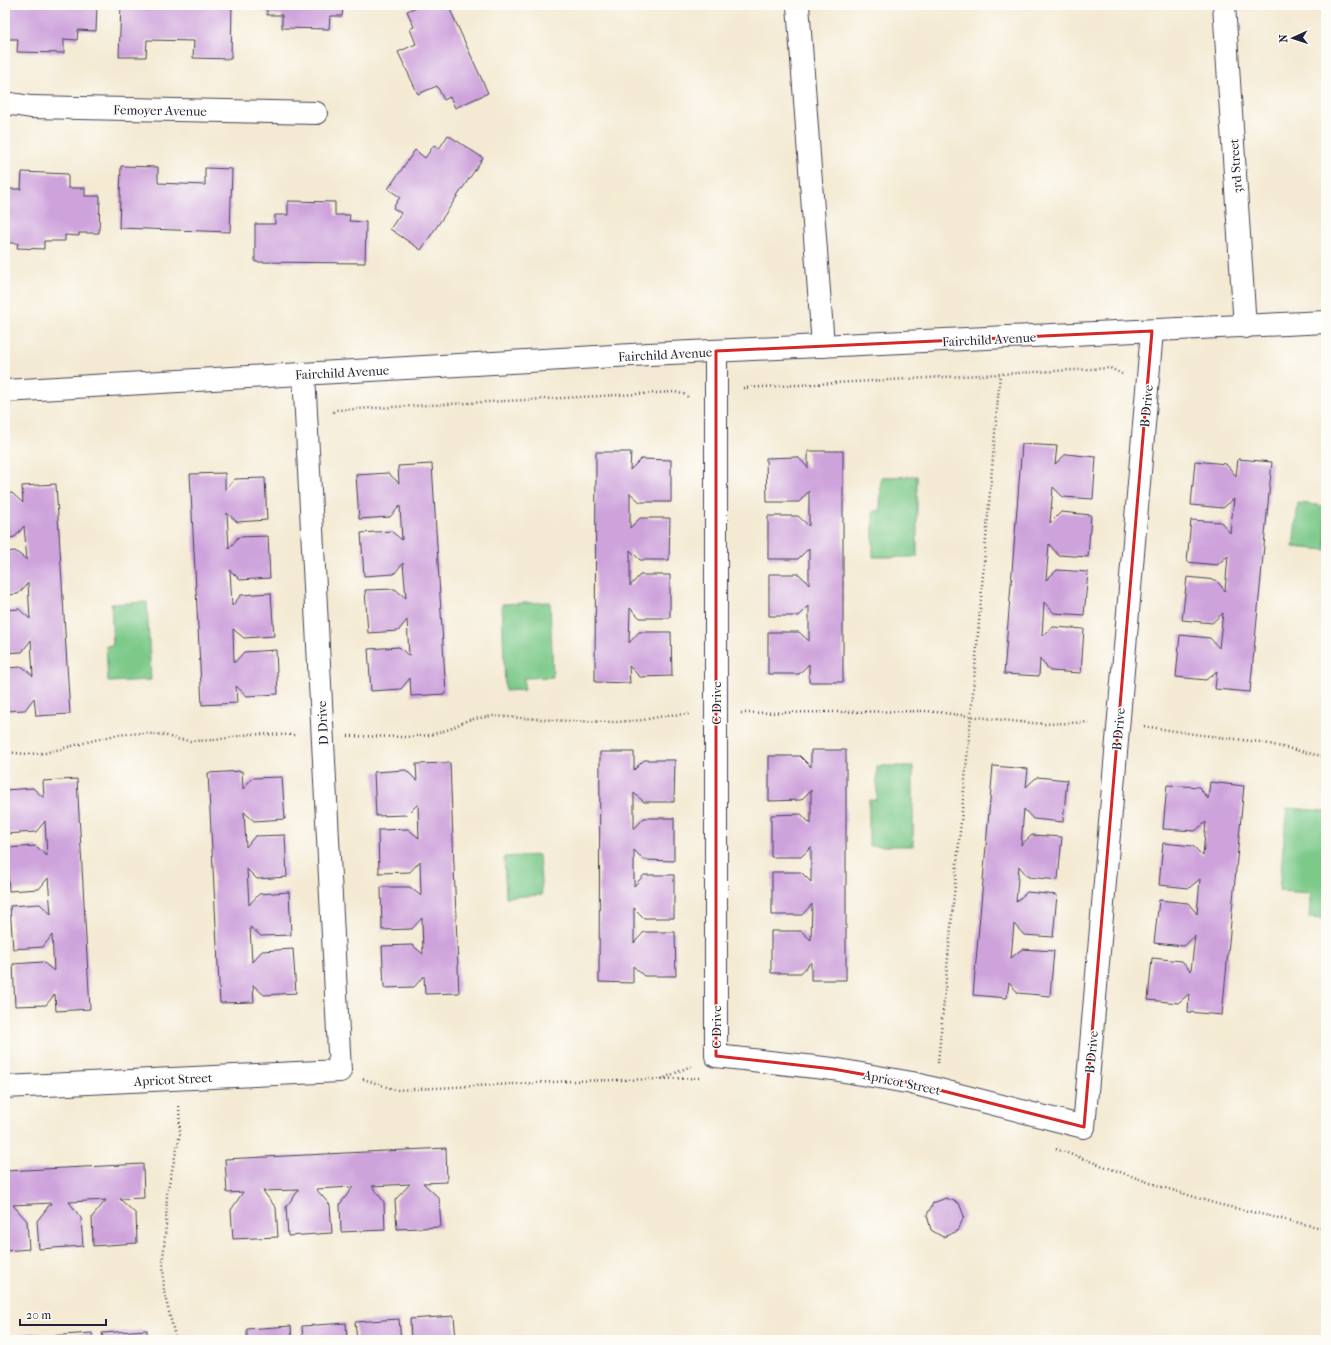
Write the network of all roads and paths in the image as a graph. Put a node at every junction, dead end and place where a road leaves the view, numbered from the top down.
1 (798, 5) edge
2 (1224, 5) edge
3 (5, 103) edge
4 (316, 113) dead end
5 (1326, 322) edge
6 (1245, 327) junction
7 (1152, 331) junction
8 (823, 346) junction
9 (716, 351) junction
10 (304, 374) junction
11 (1000, 374) junction
12 (1124, 377) dead end
13 (738, 390) dead end
14 (5, 391) edge
15 (692, 402) dead end
16 (330, 413) dead end
17 (716, 714) junction
18 (971, 716) junction
19 (1119, 722) junction
20 (323, 735) junction
21 (5, 752) edge
22 (1326, 757) edge
23 (716, 1056) junction
24 (937, 1068) dead end
25 (340, 1071) junction
26 (702, 1078) dead end
27 (177, 1079) junction
28 (662, 1079) junction
29 (5, 1087) edge
30 (1084, 1127) joint
31 (1052, 1147) dead end
32 (1326, 1228) edge
33 (176, 1340) edge

1 - 8 street
2 - 6 street, 3rd Street
3 - 4 street, Femoyer Avenue
5 - 6 street, Fairchild Avenue
6 - 7 street, Fairchild Avenue
7 - 8 street, Fairchild Avenue
7 - 19 street, B Drive
8 - 9 street, Fairchild Avenue
9 - 10 street, Fairchild Avenue
9 - 17 street, C Drive
10 - 14 street, Fairchild Avenue
10 - 20 street, D Drive
11 - 12 path
11 - 13 path
11 - 18 path
15 - 16 path
17 - 18 path
17 - 20 path
17 - 23 street, C Drive
18 - 19 path
18 - 24 path
19 - 22 path
19 - 30 street, B Drive
20 - 21 path
20 - 25 street, D Drive
23 - 28 path
23 - 30 street, Apricot Street
25 - 27 street, Apricot Street
25 - 28 path
26 - 28 path
27 - 29 street, Apricot Street
27 - 33 path
31 - 32 path

